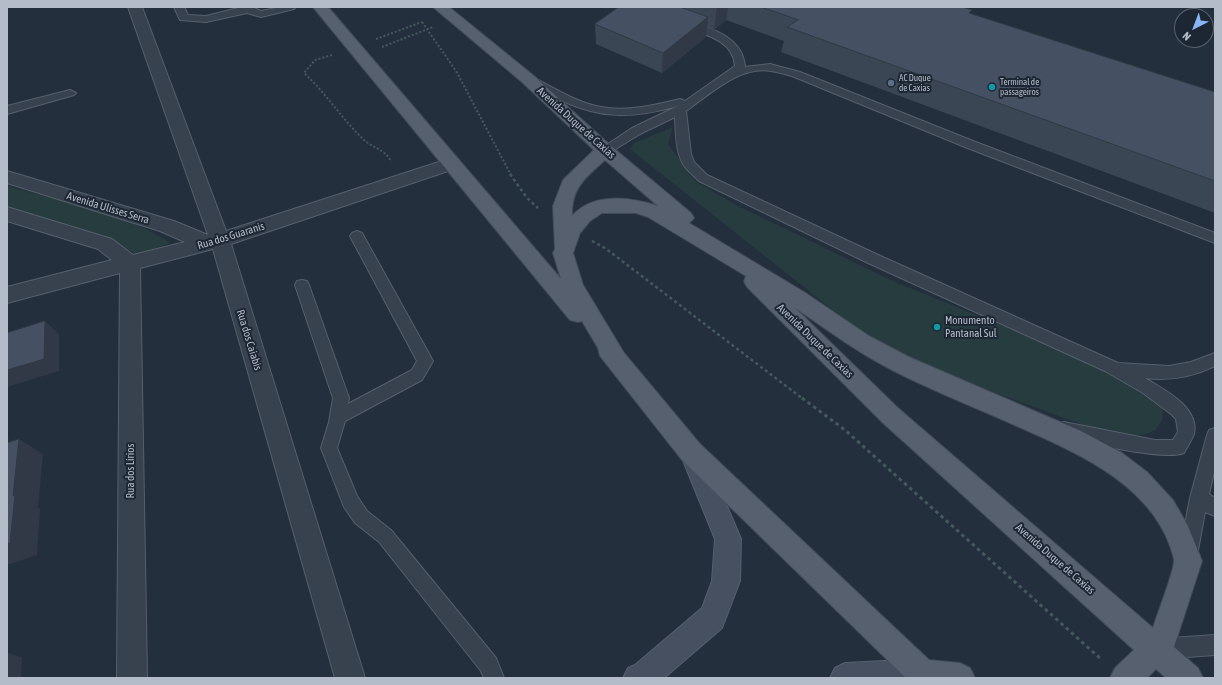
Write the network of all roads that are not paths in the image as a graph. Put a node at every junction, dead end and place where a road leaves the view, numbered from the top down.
1 (135, 7) edge
2 (179, 7) edge
3 (291, 7) edge
4 (320, 7) edge
5 (440, 7) edge
6 (247, 8) edge
7 (682, 23) edge
8 (730, 76) junction
9 (528, 79) junction
10 (70, 93) dead end
11 (696, 98) junction
12 (7, 110) edge
13 (680, 110) junction
14 (605, 150) junction
15 (451, 164) junction
16 (7, 178) edge
17 (7, 214) edge
18 (567, 227) junction
19 (357, 236) dead end
20 (1215, 238) edge
21 (214, 242) junction
22 (725, 253) junction
23 (130, 263) junction
24 (302, 285) dead end
25 (7, 295) edge
26 (1215, 358) edge
27 (616, 360) junction
28 (1110, 366) junction
29 (338, 417) junction
30 (1038, 425) junction
31 (1215, 435) edge
32 (691, 452) junction
33 (1199, 498) junction
34 (1215, 508) edge
35 (1188, 561) junction
36 (1215, 645) edge
37 (1157, 649) junction
38 (925, 676) edge
39 (132, 678) edge
40 (350, 678) edge
41 (494, 678) edge
42 (638, 678) edge
43 (845, 678) edge
44 (960, 678) edge
45 (1125, 678) edge
46 (1188, 678) edge

1 - 21 street, Rua dos Caiabis
2 - 6 lane
3 - 6 lane
4 - 15 main road
5 - 9 main road, Avenida Duque de Caxias
7 - 8 lane
8 - 11 lane
8 - 20 lane
9 - 11 lane
9 - 14 main road, Avenida Duque de Caxias
10 - 12 lane
11 - 13 lane
13 - 14 lane
13 - 28 lane
14 - 18 main road
14 - 22 main road, Avenida Duque de Caxias
15 - 21 street, Rua dos Guaranis
15 - 27 main road
16 - 21 street, Avenida Ulisses Serra
17 - 23 street
18 - 22 main road
18 - 27 main road
19 - 29 lane
21 - 23 street, Rua dos Guaranis
21 - 40 street, Rua dos Caiabis
22 - 30 main road
22 - 37 main road, Avenida Duque de Caxias
23 - 25 street, Rua dos Guaranis
23 - 39 street, Rua dos Lírios
24 - 29 lane
26 - 28 lane
27 - 32 main road
28 - 30 lane
29 - 41 lane
30 - 35 main road
31 - 33 lane
32 - 38 main road
32 - 42 main road
33 - 34 lane
33 - 35 lane
35 - 37 main road
36 - 37 lane
37 - 45 main road
37 - 46 main road, Avenida Duque de Caxias
38 - 43 main road
38 - 44 main road

